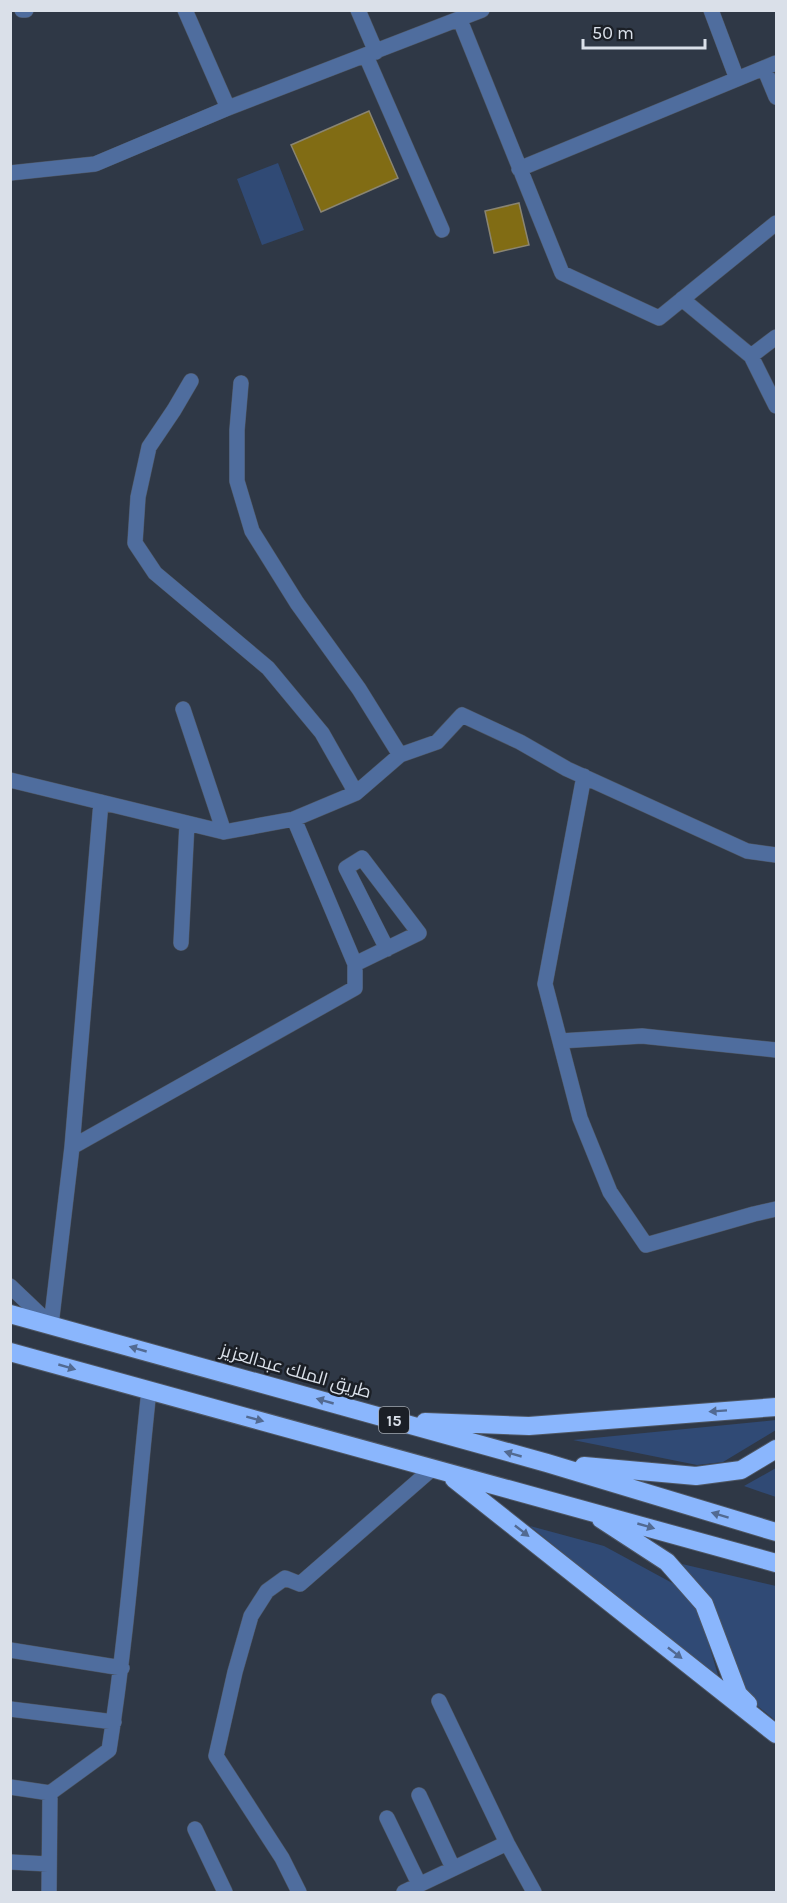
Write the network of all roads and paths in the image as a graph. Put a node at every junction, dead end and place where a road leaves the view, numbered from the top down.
1 (185, 10) edge
2 (358, 10) edge
3 (482, 10) edge
4 (711, 10) edge
5 (460, 20) junction
6 (371, 54) junction
7 (770, 66) edge
8 (737, 79) junction
9 (777, 97) edge
10 (228, 108) junction
11 (519, 169) junction
12 (10, 173) edge
13 (777, 223) edge
14 (442, 230) dead end
15 (682, 299) junction
16 (777, 337) edge
17 (751, 356) junction
18 (191, 381) dead end
19 (241, 383) dead end
20 (775, 399) edge
21 (183, 709) dead end
22 (400, 755) junction
23 (584, 776) junction
24 (10, 780) edge
25 (356, 793) junction
26 (101, 802) junction
27 (294, 819) junction
28 (187, 823) junction
29 (224, 832) junction
30 (777, 855) edge
31 (181, 943) dead end
32 (387, 949) junction
33 (355, 964) junction
34 (560, 1041) junction
35 (777, 1050) edge
36 (72, 1146) junction
37 (777, 1209) edge
38 (10, 1286) edge
39 (10, 1314) edge
40 (51, 1325) junction
41 (10, 1352) edge
42 (149, 1390) junction
43 (777, 1407) edge
44 (396, 1421) junction
45 (777, 1449) edge
46 (547, 1463) junction
47 (438, 1469) junction
48 (584, 1508) junction
49 (777, 1532) edge
50 (777, 1563) edge
51 (10, 1650) edge
52 (122, 1668) junction
53 (439, 1701) dead end
54 (10, 1710) edge
55 (114, 1722) junction
56 (777, 1733) edge
57 (10, 1787) edge
58 (50, 1793) junction
59 (419, 1795) dead end
60 (387, 1818) dead end
61 (195, 1829) dead end
62 (507, 1843) junction
63 (10, 1862) edge
64 (48, 1864) junction
65 (453, 1868) junction
66 (419, 1884) junction
67 (49, 1893) edge
68 (225, 1893) edge
69 (299, 1893) edge
70 (404, 1893) edge
71 (534, 1893) edge

1 - 10 street
2 - 6 street
3 - 5 street
4 - 8 street
5 - 6 street
5 - 11 street
6 - 10 street
6 - 14 street
7 - 8 street
7 - 9 street
8 - 11 street
10 - 12 street
11 - 15 street
13 - 15 street
15 - 17 street
16 - 17 street
17 - 20 street
18 - 25 street
19 - 22 street
21 - 29 street
22 - 23 street
22 - 25 street
23 - 30 street
23 - 34 street
24 - 26 street
25 - 27 street
26 - 28 street
26 - 36 street
27 - 29 street
27 - 33 street
28 - 29 street
28 - 31 street
32 - 32 street
32 - 33 street
33 - 36 street
34 - 35 street
34 - 37 street
36 - 40 street
38 - 40 street
39 - 40 highway, طريق الملك عبدالعزيز / 15
44 -> 40 highway, طريق الملك عبدالعزيز / 15
41 -> 42 highway, 15
42 -> 47 highway, 15
42 - 52 street
43 -> 44 highway
46 -> 44 highway, طريق الملك عبدالعزيز / 15
45 - 46 highway
49 -> 46 highway, طريق الملك عبدالعزيز / 15
47 - 48 highway, 15
47 -> 56 highway
47 - 69 street
48 -> 50 highway, 15
48 - 56 highway
51 - 52 street
52 - 55 street
53 - 62 street
54 - 55 street
55 - 58 street
57 - 58 street
58 - 64 street
59 - 65 street
60 - 66 street
61 - 68 street
62 - 65 street
62 - 71 street
63 - 64 street
64 - 67 street
65 - 66 street
66 - 70 street

